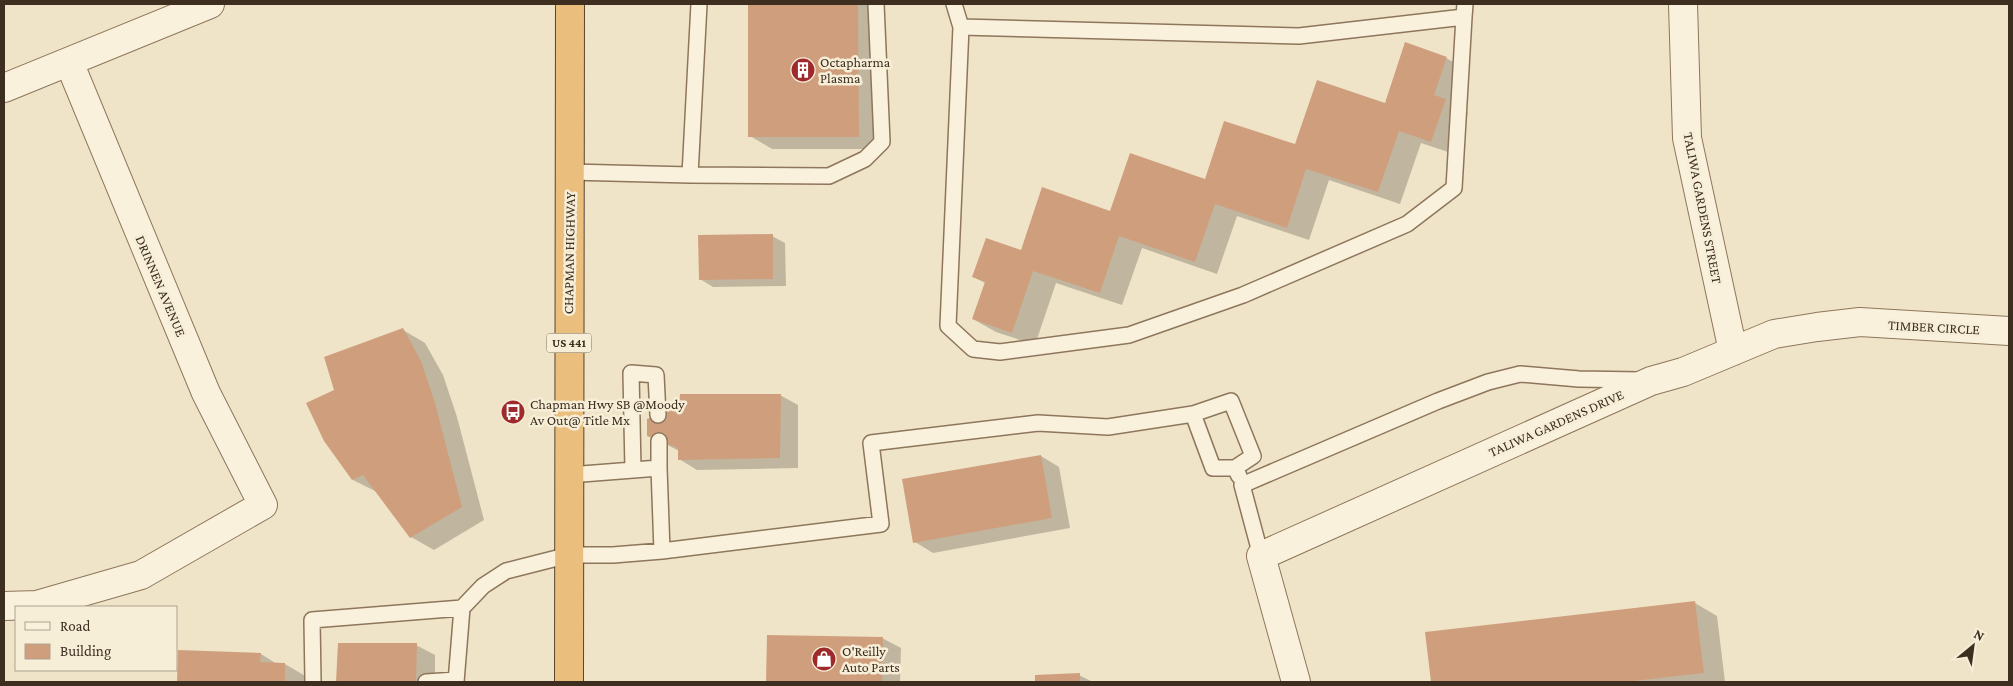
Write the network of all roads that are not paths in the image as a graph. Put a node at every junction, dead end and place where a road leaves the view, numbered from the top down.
1 (210, 4) edge
2 (570, 4) edge
3 (699, 4) edge
4 (876, 4) edge
5 (954, 4) edge
6 (1683, 4) edge
7 (1465, 10) edge
8 (961, 27) junction
9 (69, 62) junction
10 (4, 88) edge
11 (570, 172) junction
12 (690, 176) junction
13 (1860, 322) joint
14 (2009, 331) edge
15 (1733, 351) junction
16 (1651, 381) junction
17 (1193, 414) junction
18 (658, 415) dead end
19 (659, 440) dead end
20 (659, 468) junction
21 (1236, 468) junction
22 (633, 470) junction
23 (569, 475) junction
24 (1242, 485) junction
25 (662, 550) junction
26 (569, 555) junction
27 (1261, 556) junction
28 (4, 606) edge
29 (462, 608) junction
30 (456, 681) edge
31 (312, 682) edge
32 (426, 682) edge
33 (569, 682) edge
34 (1296, 682) edge

1 - 9 street
2 - 11 highway, CHAPMAN HIGHWAY / US 441
3 - 12 lane
4 - 12 lane
5 - 8 lane
6 - 15 street, TALIWA GARDENS STREET
7 - 8 lane
7 - 8 lane
9 - 10 street
9 - 28 street, DRINNEN AVENUE
11 - 12 lane
11 - 23 highway, CHAPMAN HIGHWAY / US 441
13 - 14 street, TIMBER CIRCLE
13 - 15 street, TALIWA GARDENS DRIVE
15 - 16 street, TALIWA GARDENS DRIVE
16 - 24 lane
16 - 27 street, TALIWA GARDENS DRIVE
17 - 21 lane
17 - 21 lane
17 - 25 lane
18 - 22 lane
19 - 20 lane
20 - 22 lane
20 - 25 lane
21 - 24 lane
22 - 23 lane
23 - 26 highway, CHAPMAN HIGHWAY / US 441
24 - 27 lane
25 - 26 lane
26 - 29 lane
26 - 33 highway, CHAPMAN HIGHWAY / US 441
27 - 34 street
29 - 30 lane
29 - 31 lane
30 - 32 lane

